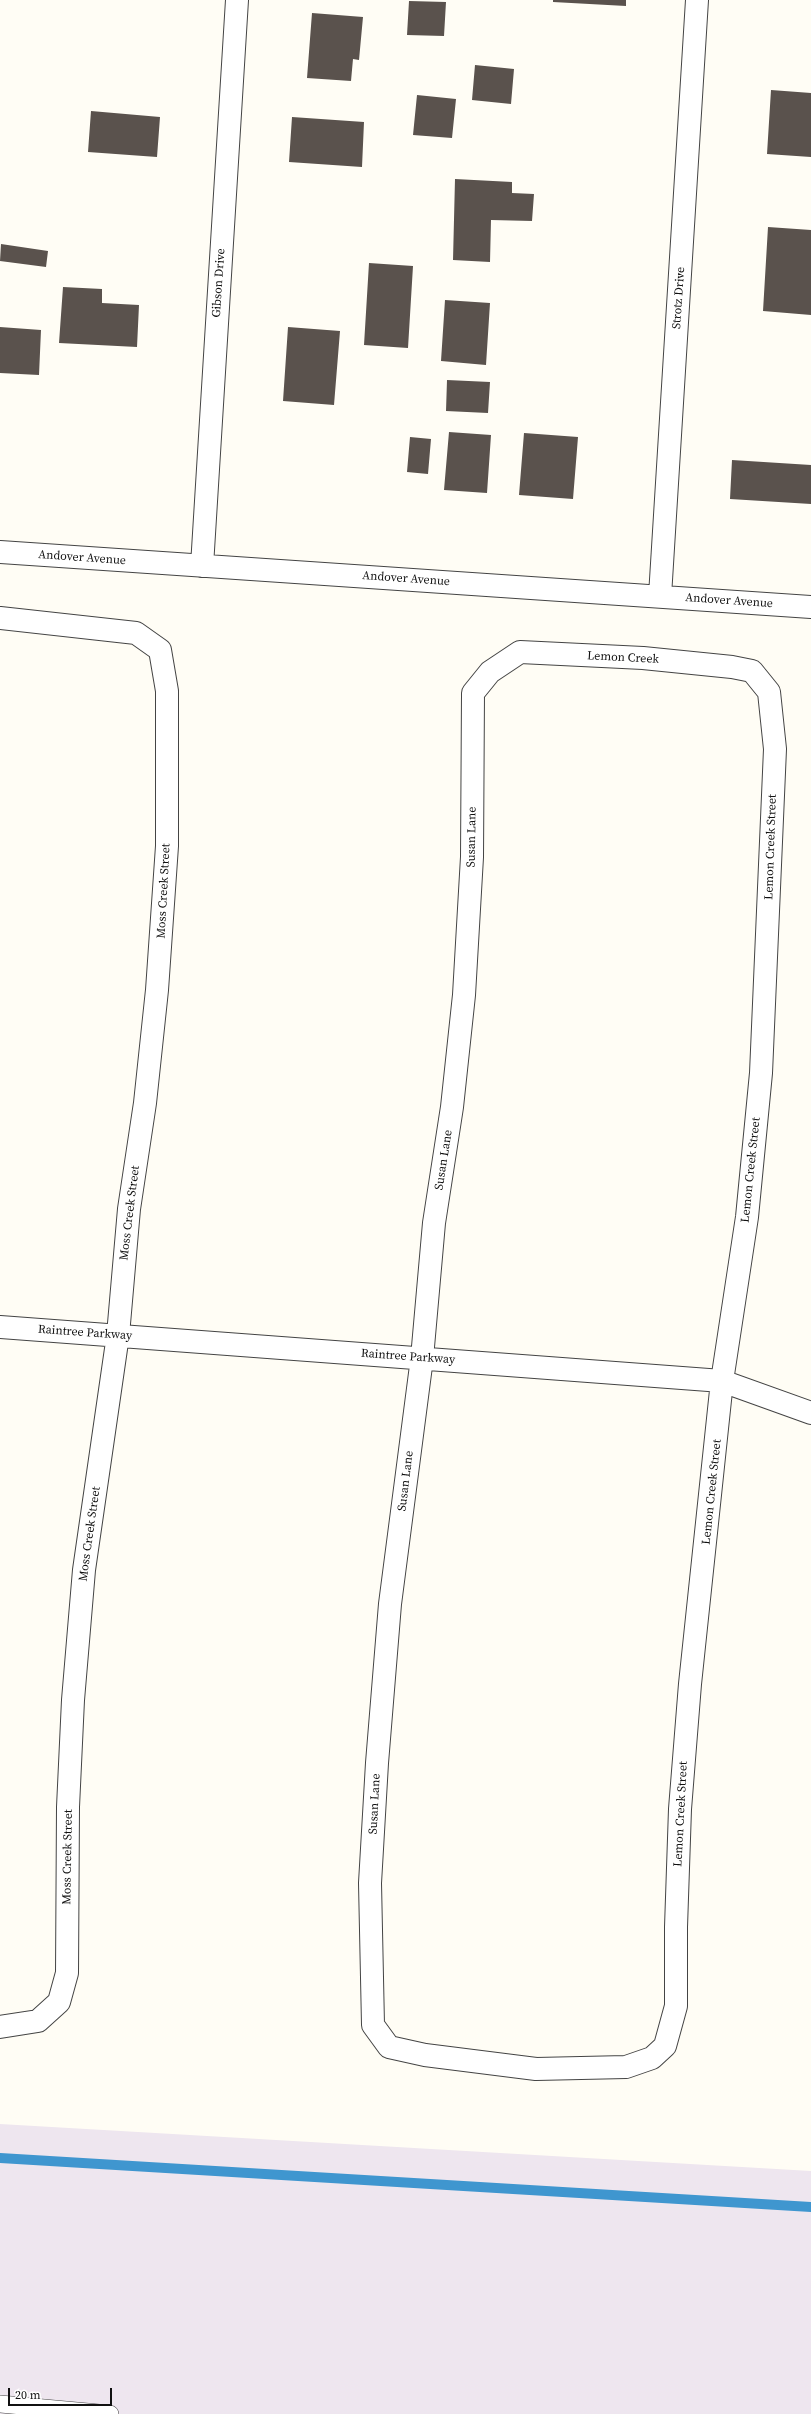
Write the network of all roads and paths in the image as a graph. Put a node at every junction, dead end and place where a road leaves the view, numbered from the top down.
1 (237, 0) edge
2 (697, 0) edge
3 (0, 552) edge
4 (202, 566) junction
5 (660, 596) junction
6 (811, 607) edge
7 (0, 618) edge
8 (473, 779) joint
9 (773, 787) joint
10 (0, 1327) edge
11 (118, 1335) junction
12 (422, 1358) junction
13 (722, 1381) junction
14 (811, 1413) edge
15 (0, 2027) edge
16 (521, 2067) joint
17 (0, 2404) edge
18 (110, 2414) edge

1 - 4 street, Gibson Drive
2 - 5 street, Strotz Drive
3 - 4 street, Andover Avenue
4 - 5 street, Andover Avenue
5 - 6 street, Andover Avenue
7 - 11 street, Moss Creek Street
8 - 9 street, Lemon Creek
8 - 12 street, Susan Lane
9 - 13 street, Lemon Creek Street
10 - 11 street, Raintree Parkway
11 - 12 street, Raintree Parkway
11 - 15 street, Moss Creek Street
12 - 13 street, Raintree Parkway
12 - 16 street, Susan Lane
13 - 14 street, Raintree Parkway
13 - 16 street, Lemon Creek Street
17 - 18 lane

